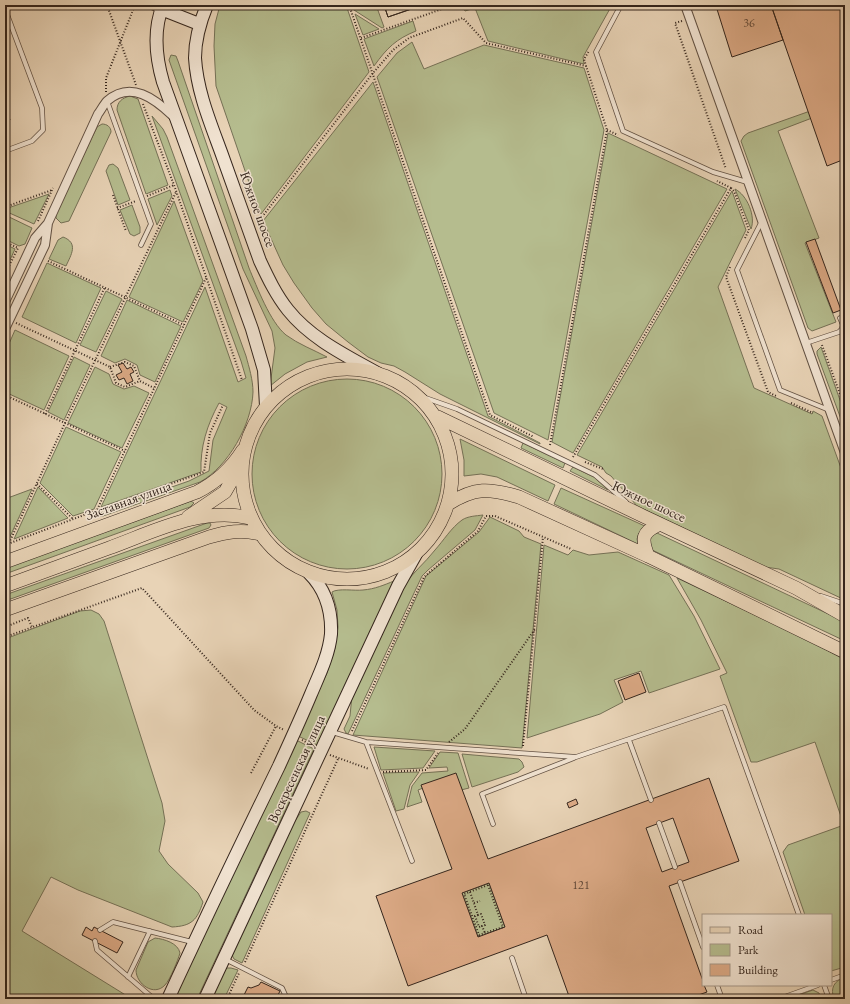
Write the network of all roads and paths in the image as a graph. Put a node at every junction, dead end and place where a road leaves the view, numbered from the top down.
1 (107, 5) edge
2 (135, 5) edge
3 (207, 5) edge
4 (349, 5) edge
5 (453, 5) edge
6 (621, 5) edge
7 (685, 5) edge
8 (159, 6) edge
9 (5, 9) edge
10 (682, 21) dead end
11 (199, 24) junction
12 (361, 38) junction
13 (121, 43) junction
14 (592, 45) dead end
15 (586, 66) junction
16 (373, 73) junction
17 (138, 93) junction
18 (106, 101) junction
19 (177, 119) junction
20 (607, 130) junction
21 (620, 136) dead end
22 (5, 151) edge
23 (726, 169) dead end
24 (717, 181) dead end
25 (748, 182) junction
26 (52, 190) dead end
27 (176, 192) junction
28 (113, 195) dead end
29 (5, 207) edge
30 (262, 217) dead end
31 (762, 220) junction
32 (48, 223) junction
33 (126, 231) dead end
34 (5, 242) edge
35 (142, 245) dead end
36 (48, 261) dead end
37 (5, 274) edge
38 (206, 278) junction
39 (105, 288) junction
40 (126, 297) junction
41 (5, 302) edge
42 (840, 318) dead end
43 (9, 320) junction
44 (184, 325) junction
45 (5, 329) edge
46 (820, 339) junction
47 (806, 343) junction
48 (75, 350) junction
49 (95, 360) junction
50 (110, 367) junction
51 (378, 374) junction
52 (242, 380) dead end
53 (140, 381) junction
54 (154, 388) junction
55 (5, 395) edge
56 (420, 396) junction
57 (223, 405) dead end
58 (266, 406) junction
59 (845, 408) edge
60 (830, 410) junction
61 (45, 414) junction
62 (438, 417) junction
63 (65, 423) junction
64 (536, 438) dead end
65 (246, 445) junction
66 (556, 448) dead end
67 (125, 452) junction
68 (845, 453) edge
69 (567, 454) dead end
70 (573, 457) junction
71 (242, 464) junction
72 (603, 469) dead end
73 (37, 484) junction
74 (448, 504) junction
75 (97, 510) junction
76 (643, 516) junction
77 (250, 518) junction
78 (73, 519) junction
79 (183, 520) junction
80 (660, 524) junction
81 (260, 534) junction
82 (543, 537) junction
83 (10, 543) junction
84 (5, 545) edge
85 (571, 549) dead end
86 (416, 554) junction
87 (648, 556) junction
88 (5, 562) edge
89 (308, 573) junction
90 (5, 586) edge
91 (796, 588) junction
92 (845, 604) edge
93 (5, 610) edge
94 (845, 616) edge
95 (5, 627) edge
96 (32, 627) junction
97 (535, 629) junction
98 (5, 637) edge
99 (845, 652) edge
100 (276, 726) junction
101 (330, 731) junction
102 (293, 735) junction
103 (349, 738) junction
104 (629, 740) junction
105 (366, 742) junction
106 (442, 748) junction
107 (321, 750) junction
108 (523, 754) junction
109 (576, 757) junction
110 (338, 759) junction
111 (377, 772) junction
112 (251, 773) dead end
113 (651, 800) dead end
114 (659, 823) dead end
115 (493, 824) dead end
116 (412, 860) dead end
117 (675, 867) dead end
118 (680, 882) dead end
119 (470, 892) junction
120 (480, 901) dead end
121 (474, 903) junction
122 (799, 914) edge
123 (478, 915) junction
124 (482, 926) junction
125 (100, 930) dead end
126 (150, 931) junction
127 (485, 933) junction
128 (95, 941) dead end
129 (194, 942) junction
130 (702, 943) edge
131 (224, 958) junction
132 (512, 958) dead end
133 (242, 968) junction
134 (845, 975) edge
135 (128, 977) junction
136 (832, 980) edge
137 (717, 986) edge
138 (815, 986) edge
139 (824, 986) edge
140 (154, 999) edge
141 (168, 999) edge
142 (205, 999) edge
143 (227, 999) edge
144 (287, 999) edge
145 (526, 999) edge
146 (722, 999) edge
147 (779, 999) edge
148 (829, 999) edge

1 - 13 path
2 - 13 path
3 - 11 main road, Южное шоссе
4 - 12 path
5 - 12 path
6 - 25 lane
7 - 25 street
8 - 11 main road
8 - 19 main road
9 - 22 lane
10 - 23 path
11 - 51 main road, Южное шоссе
12 - 16 path
13 - 17 path
13 - 18 path
14 - 15 path
15 - 16 path
15 - 20 path
16 - 30 path
16 - 64 path
17 - 18 street
17 - 19 street
17 - 27 path
18 - 32 street
18 - 35 lane
19 - 58 main road
20 - 21 path
20 - 66 path
24 - 70 path
25 - 31 street
26 - 29 path
27 - 38 path
27 - 40 path
28 - 33 path
31 - 47 street
31 - 60 lane
32 - 41 street
32 - 43 street
34 - 37 path
36 - 39 path
38 - 44 path
38 - 52 path
39 - 40 path
39 - 48 path
40 - 44 path
40 - 49 path
42 - 46 lane
43 - 45 street
43 - 48 path
44 - 54 path
46 - 47 lane
46 - 59 path
47 - 60 street
48 - 49 path
48 - 61 path
49 - 50 path
49 - 63 path
50 - 53 path
50 - 53 path
51 - 56 main road
51 - 58 main road
53 - 54 path
54 - 67 path
55 - 61 path
56 - 62 main road
56 - 76 lane
57 - 75 path
58 - 65 main road
60 - 68 street
61 - 63 path
62 - 74 main road
62 - 76 main road, Южное шоссе
63 - 67 path
63 - 73 path
65 - 71 main road
65 - 88 main road, Заставная улица
67 - 75 path
69 - 70 path
70 - 72 path
71 - 77 main road
71 - 79 main road
73 - 78 path
73 - 83 path
74 - 86 main road
74 - 87 main road
75 - 78 path
76 - 80 main road, Южное шоссе
77 - 79 main road
77 - 81 main road
78 - 83 path
79 - 90 main road
80 - 87 main road
80 - 91 main road, Южное шоссе
81 - 89 main road
81 - 93 main road
82 - 85 path
82 - 97 path
82 - 103 path
83 - 84 path
86 - 89 main road
86 - 101 main road, Воскресенская улица
87 - 99 main road
89 - 102 main road, Воскресенская улица
91 - 92 lane
91 - 94 main road, Южное шоссе
95 - 96 path
96 - 98 path
96 - 100 path
97 - 106 path
97 - 108 path
100 - 102 path
100 - 112 path
101 - 103 lane
101 - 107 main road, Воскресенская улица
102 - 107 path
102 - 129 main road, Воскресенская улица
103 - 105 lane
104 - 109 lane
104 - 113 lane
104 - 122 lane
105 - 106 lane
105 - 111 lane
106 - 108 lane
106 - 111 path
107 - 110 path
107 - 131 main road, Воскресенская улица
108 - 109 lane
109 - 115 lane
110 - 111 path
110 - 133 path
111 - 116 lane
114 - 117 lane
118 - 130 lane
119 - 121 path
119 - 127 path
119 - 127 path
120 - 121 path
121 - 123 path
123 - 124 path
123 - 124 path
124 - 127 path
125 - 126 lane
126 - 129 lane
126 - 135 lane
128 - 135 lane
129 - 141 main road, Воскресенская улица
131 - 133 lane
131 - 142 main road, Воскресенская улица
132 - 145 lane
133 - 143 path
133 - 144 lane
134 - 136 lane
135 - 140 lane
137 - 146 lane
138 - 147 lane
139 - 148 lane

